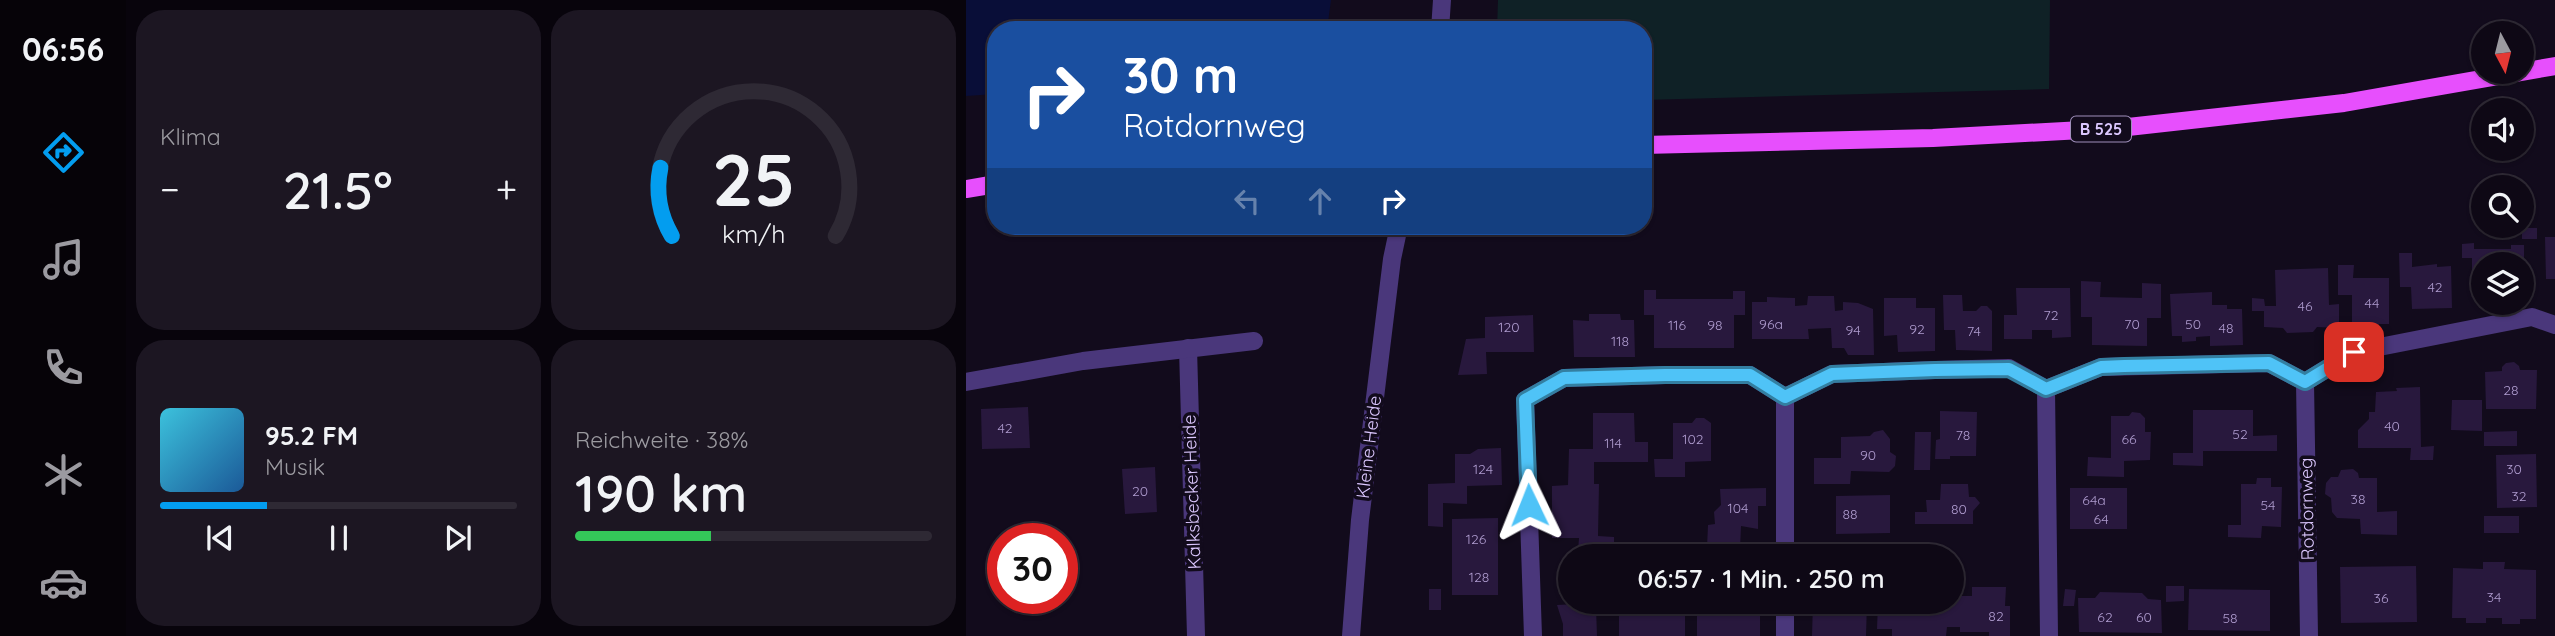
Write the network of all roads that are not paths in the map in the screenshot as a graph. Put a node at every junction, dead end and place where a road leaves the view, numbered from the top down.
1 (1442, 0) edge
2 (1441, 21) edge
3 (2555, 66) edge
4 (1652, 145) edge
5 (987, 186) edge
6 (966, 189) edge
7 (1397, 235) edge
8 (2555, 325) edge
9 (1254, 341) dead end
10 (1188, 348) junction
11 (966, 382) edge
12 (2305, 382) junction
13 (2046, 389) junction
14 (1785, 397) junction
15 (1785, 544) edge
16 (1785, 614) edge
17 (1196, 636) edge
18 (1351, 636) edge
19 (1533, 636) edge
20 (1785, 636) edge
21 (2049, 636) edge
22 (2309, 636) edge

1 - 2 street
3 - 4 main road, B 525
5 - 6 main road
7 - 18 street, Kleine Heide
8 - 12 street
9 - 10 street
10 - 11 street
10 - 17 street, Kalksbecker Heide
12 - 13 street
12 - 22 street, Rotdornweg
13 - 14 street
13 - 21 street
14 - 15 street
14 - 19 street
16 - 20 street

